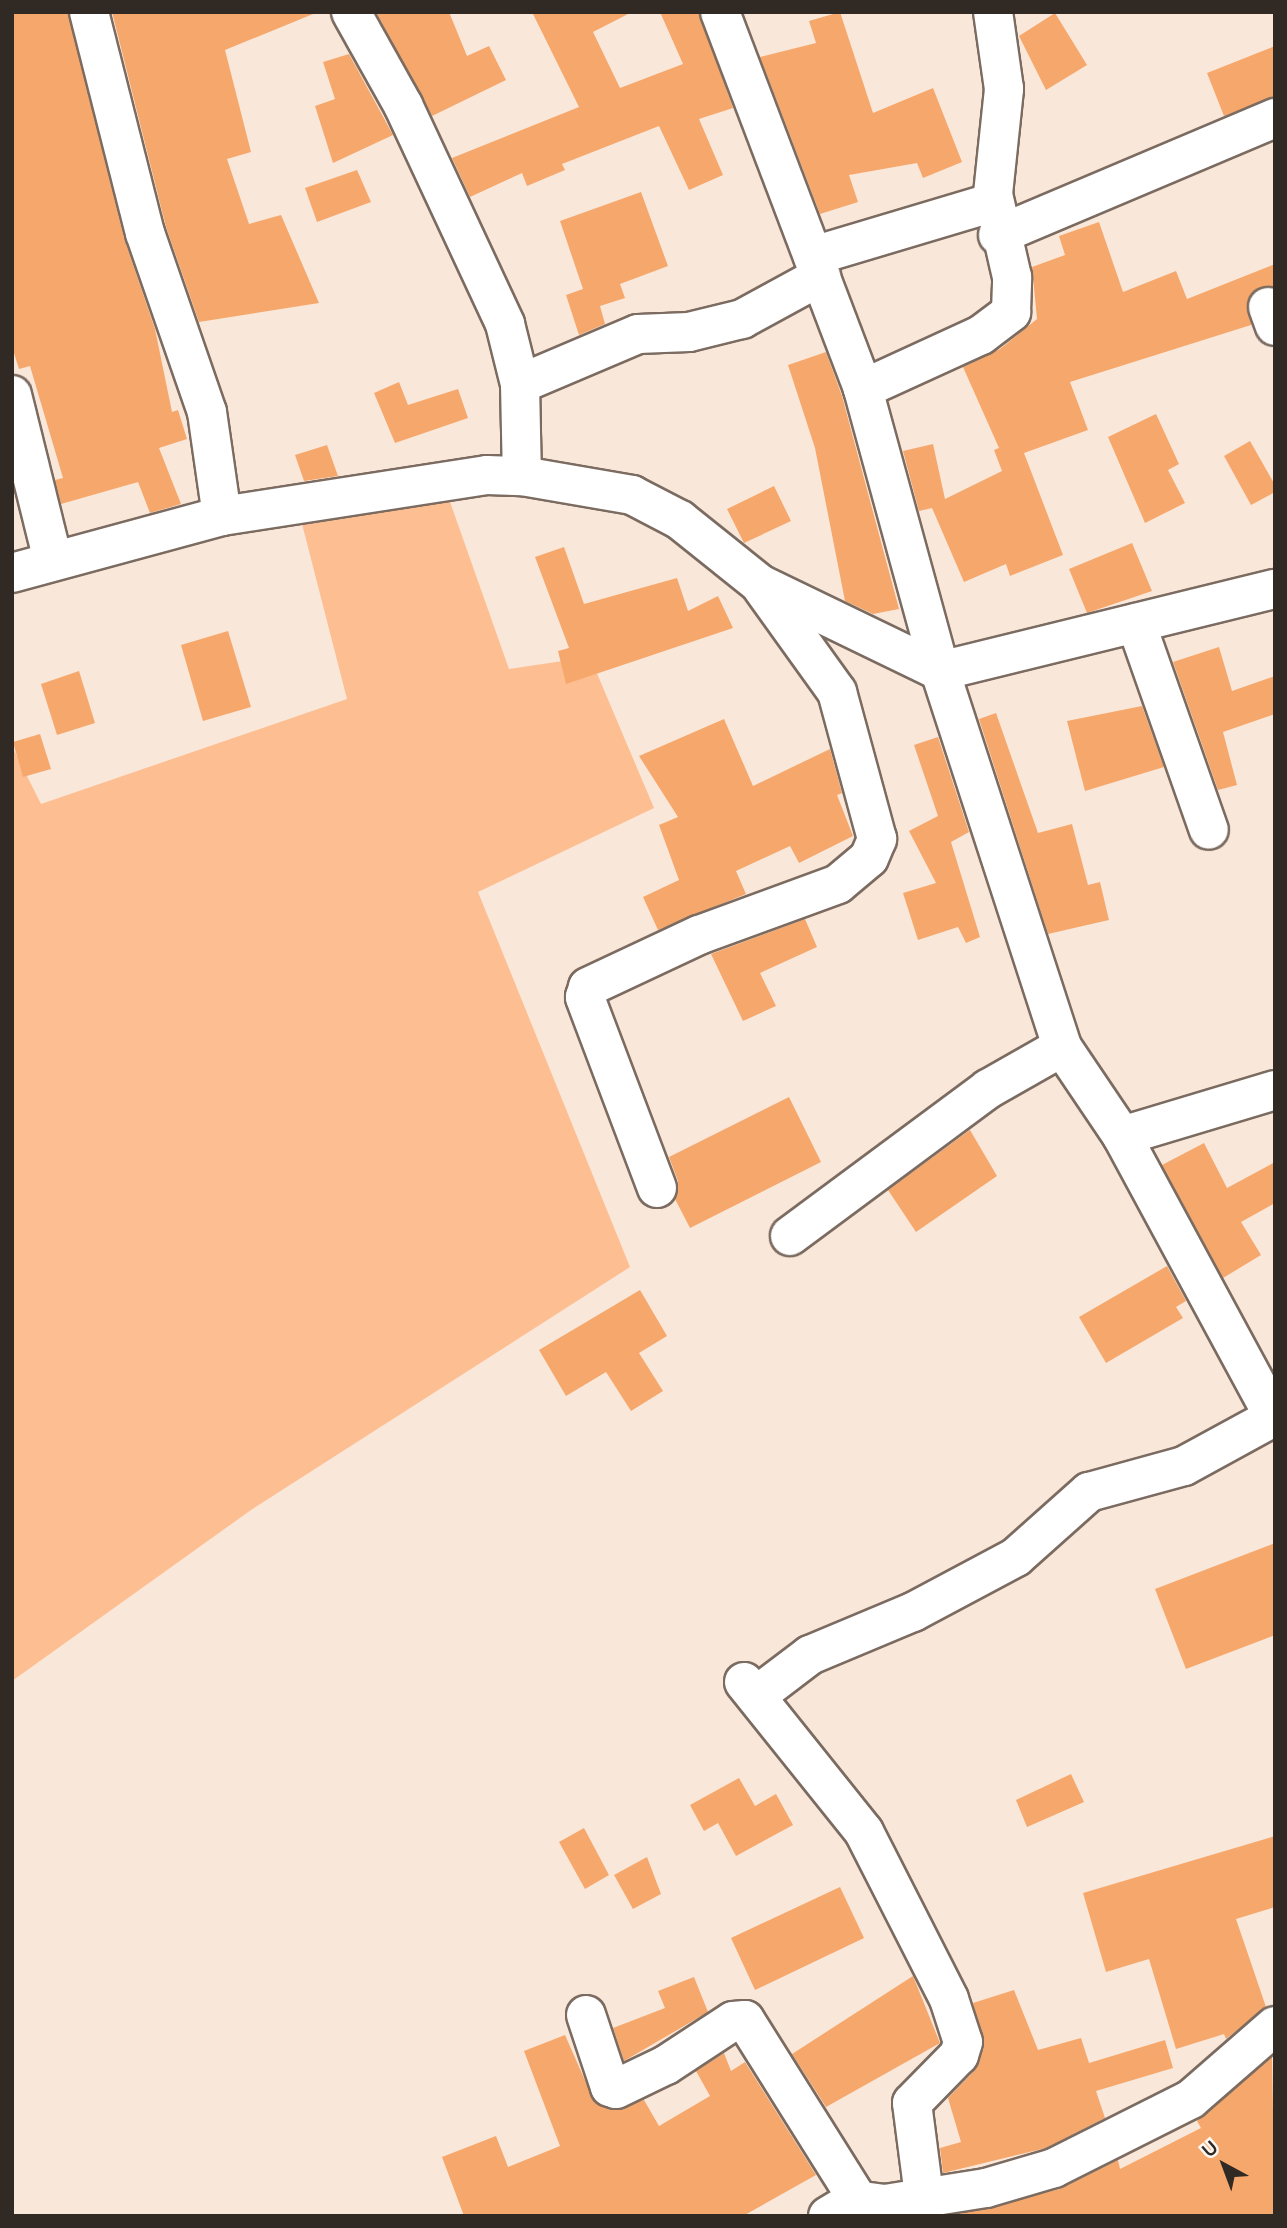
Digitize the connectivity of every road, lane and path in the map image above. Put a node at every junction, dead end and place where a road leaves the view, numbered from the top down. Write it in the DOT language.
graph roads {
  1 [pos="89,12"];
  2 [pos="351,12"];
  3 [pos="720,12"];
  4 [pos="993,12"];
  5 [pos="1275,118"];
  6 [pos="996,218"];
  7 [pos="817,266"];
  8 [pos="520,384"];
  9 [pos="863,389"];
  10 [pos="12,395"];
  11 [pos="522,475"];
  12 [pos="222,516"];
  13 [pos="53,561"];
  14 [pos="12,573"];
  15 [pos="760,584"];
  16 [pos="1275,589"];
  17 [pos="1136,624"];
  18 [pos="940,671"];
  19 [pos="1209,830"];
  20 [pos="1062,1047"];
  21 [pos="1275,1090"];
  22 [pos="1122,1136"];
  23 [pos="657,1188"];
  24 [pos="790,1236"];
  25 [pos="1274,1418"];
  26 [pos="586,2015"];
  27 [pos="1274,2031"];
  28 [pos="924,2196"];
  29 [pos="850,2210"];
  1 -- 12 [label="street"];
  2 -- 8 [label="street"];
  3 -- 7 [label="street"];
  4 -- 6 [label="street"];
  5 -- 6 [label="street"];
  6 -- 7 [label="street"];
  6 -- 9 [label="street"];
  7 -- 8 [label="street"];
  7 -- 9 [label="street"];
  8 -- 11 [label="street"];
  9 -- 18 [label="street"];
  10 -- 13 [label="street"];
  11 -- 12 [label="street"];
  11 -- 15 [label="street"];
  12 -- 13 [label="street"];
  13 -- 14 [label="street"];
  15 -- 18 [label="street"];
  15 -- 23 [label="street"];
  16 -- 17 [label="street"];
  17 -- 18 [label="street"];
  17 -- 19 [label="street"];
  18 -- 20 [label="street"];
  20 -- 22 [label="street"];
  20 -- 24 [label="street"];
  21 -- 22 [label="street"];
  22 -- 25 [label="street"];
  25 -- 28 [label="street"];
  26 -- 29 [label="street"];
  27 -- 28 [label="street"];
  28 -- 29 [label="street"];
}
